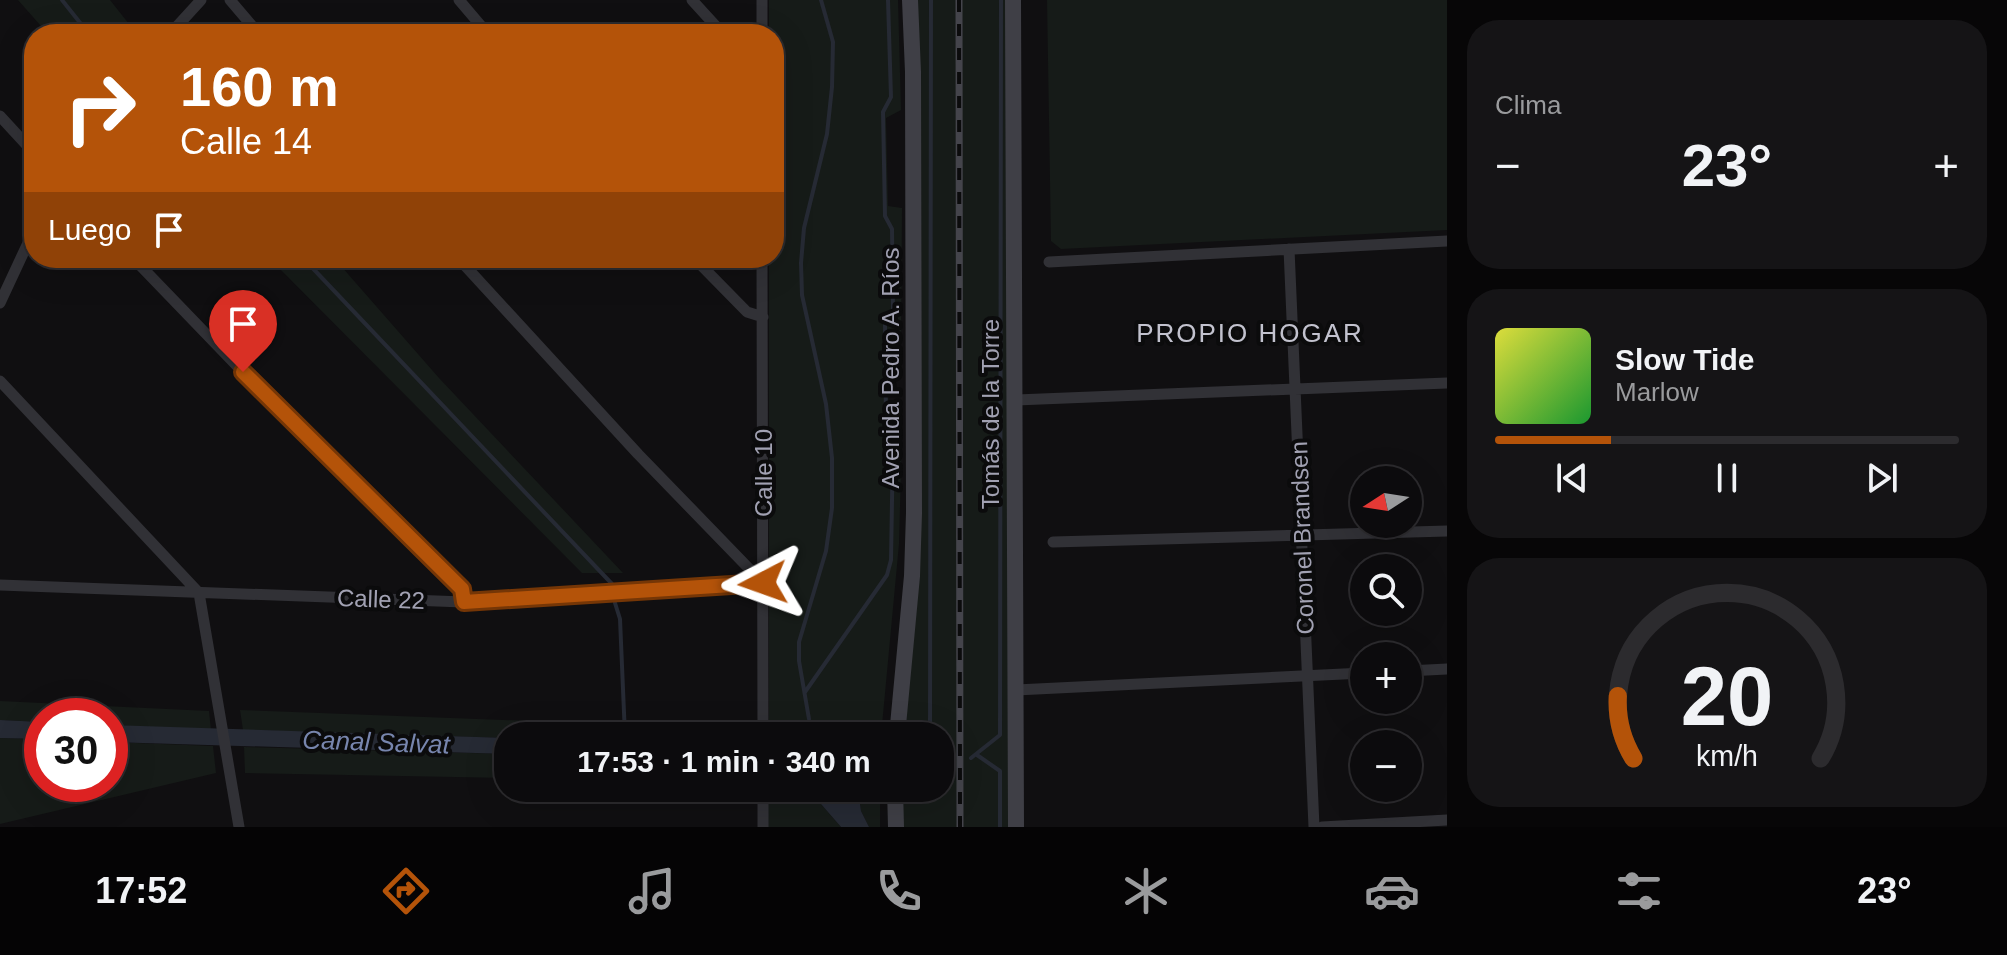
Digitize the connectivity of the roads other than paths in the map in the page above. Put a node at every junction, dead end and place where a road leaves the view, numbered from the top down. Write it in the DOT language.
graph roads {
  1 [pos="201,0"];
  2 [pos="230,0"];
  3 [pos="459,0"];
  4 [pos="692,0"];
  5 [pos="762,0"];
  6 [pos="910,0"];
  7 [pos="1013,0"];
  8 [pos="179,24"];
  9 [pos="250,24"];
  10 [pos="479,24"];
  11 [pos="714,24"];
  12 [pos="762,24"];
  13 [pos="0,116"];
  14 [pos="24,142"];
  15 [pos="1447,241"];
  16 [pos="1289,249"];
  17 [pos="24,251"];
  18 [pos="1049,262"];
  19 [pos="143,268"];
  20 [pos="467,268"];
  21 [pos="704,268"];
  22 [pos="762,268"];
  23 [pos="0,303"];
  24 [pos="763,317"];
  25 [pos="0,381"];
  26 [pos="1447,383"];
  27 [pos="1295,389"];
  28 [pos="1014,400"];
  29 [pos="1447,531"];
  30 [pos="1302,535"];
  31 [pos="1053,542"];
  32 [pos="763,583"];
  33 [pos="0,585"];
  34 [pos="199,593"];
  35 [pos="464,602"];
  36 [pos="1447,669"];
  37 [pos="1422,670"];
  38 [pos="1350,674"];
  39 [pos="1307,676"];
  40 [pos="1016,690"];
  41 [pos="763,722"];
  42 [pos="898,722"];
  43 [pos="763,802"];
  44 [pos="895,802"];
  45 [pos="1447,820"];
  46 [pos="239,827"];
  47 [pos="763,827"];
  48 [pos="896,827"];
  49 [pos="1016,827"];
  50 [pos="1314,827"];
  51 [pos="1322,827"];
  1 -- 8 [label="street"];
  2 -- 9 [label="street"];
  3 -- 10 [label="street"];
  4 -- 11 [label="street"];
  5 -- 12 [label="street"];
  6 -- 42 [label="street, Avenida Pedro A. Ríos"];
  7 -- 28 [label="street, Tomás de la Torre"];
  13 -- 14 [label="street"];
  15 -- 16 [label="street"];
  16 -- 18 [label="street"];
  16 -- 27 [label="street, Coronel Brandsen"];
  17 -- 23 [label="street"];
  19 -- 35 [label="street"];
  20 -- 32 [label="street"];
  21 -- 24 [label="street"];
  22 -- 24 [label="street, Calle 10"];
  24 -- 32 [label="street, Calle 10"];
  25 -- 34 [label="street"];
  26 -- 27 [label="street"];
  27 -- 28 [label="street"];
  27 -- 30 [label="street, Coronel Brandsen"];
  28 -- 40 [label="street, Tomás de la Torre"];
  29 -- 30 [label="street"];
  30 -- 31 [label="street"];
  30 -- 39 [label="street, Coronel Brandsen"];
  32 -- 35 [label="street, Calle 22"];
  32 -- 41 [label="street, Calle 10"];
  33 -- 34 [label="street, Calle 22"];
  34 -- 35 [label="street, Calle 22"];
  34 -- 46 [label="street"];
  36 -- 37 [label="street"];
  38 -- 39 [label="street"];
  39 -- 40 [label="street"];
  39 -- 50 [label="street, Coronel Brandsen"];
  40 -- 49 [label="street, Tomás de la Torre"];
  43 -- 47 [label="street"];
  44 -- 48 [label="street"];
  45 -- 51 [label="street"];
}
